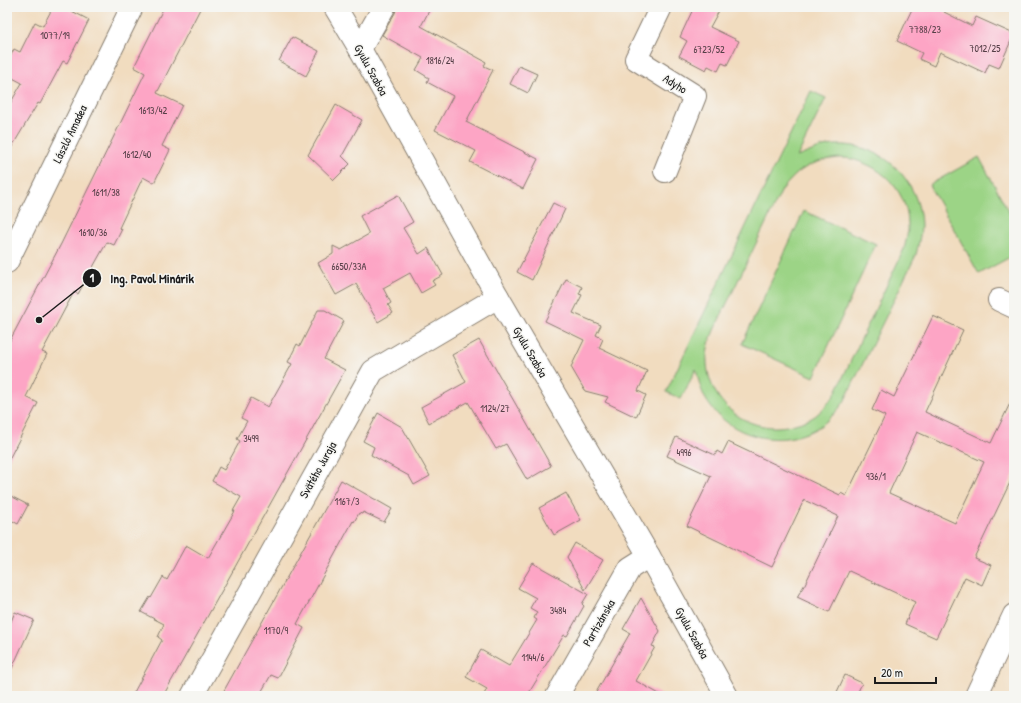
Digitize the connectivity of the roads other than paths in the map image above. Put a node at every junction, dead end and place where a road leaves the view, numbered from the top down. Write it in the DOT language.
graph roads {
  1 [pos="132,7"];
  2 [pos="335,7"];
  3 [pos="384,7"];
  4 [pos="661,7"];
  5 [pos="360,49"];
  6 [pos="665,171"];
  7 [pos="7,262"];
  8 [pos="498,297"];
  9 [pos="649,556"];
  10 [pos="1014,615"];
  11 [pos="192,696"];
  12 [pos="556,696"];
  13 [pos="728,696"];
  14 [pos="976,696"];
  1 -- 7 [label="street, László Amadea"];
  2 -- 5 [label="street, Gyulu Szabóa"];
  3 -- 5 [label="street"];
  4 -- 6 [label="street, Adyho"];
  5 -- 8 [label="street, Gyulu Szabóa"];
  8 -- 9 [label="street, Gyulu Szabóa"];
  8 -- 11 [label="street, Svätého Juraja"];
  9 -- 12 [label="street, Partizánska"];
  9 -- 13 [label="street, Gyulu Szabóa"];
  10 -- 14 [label="street"];
}
